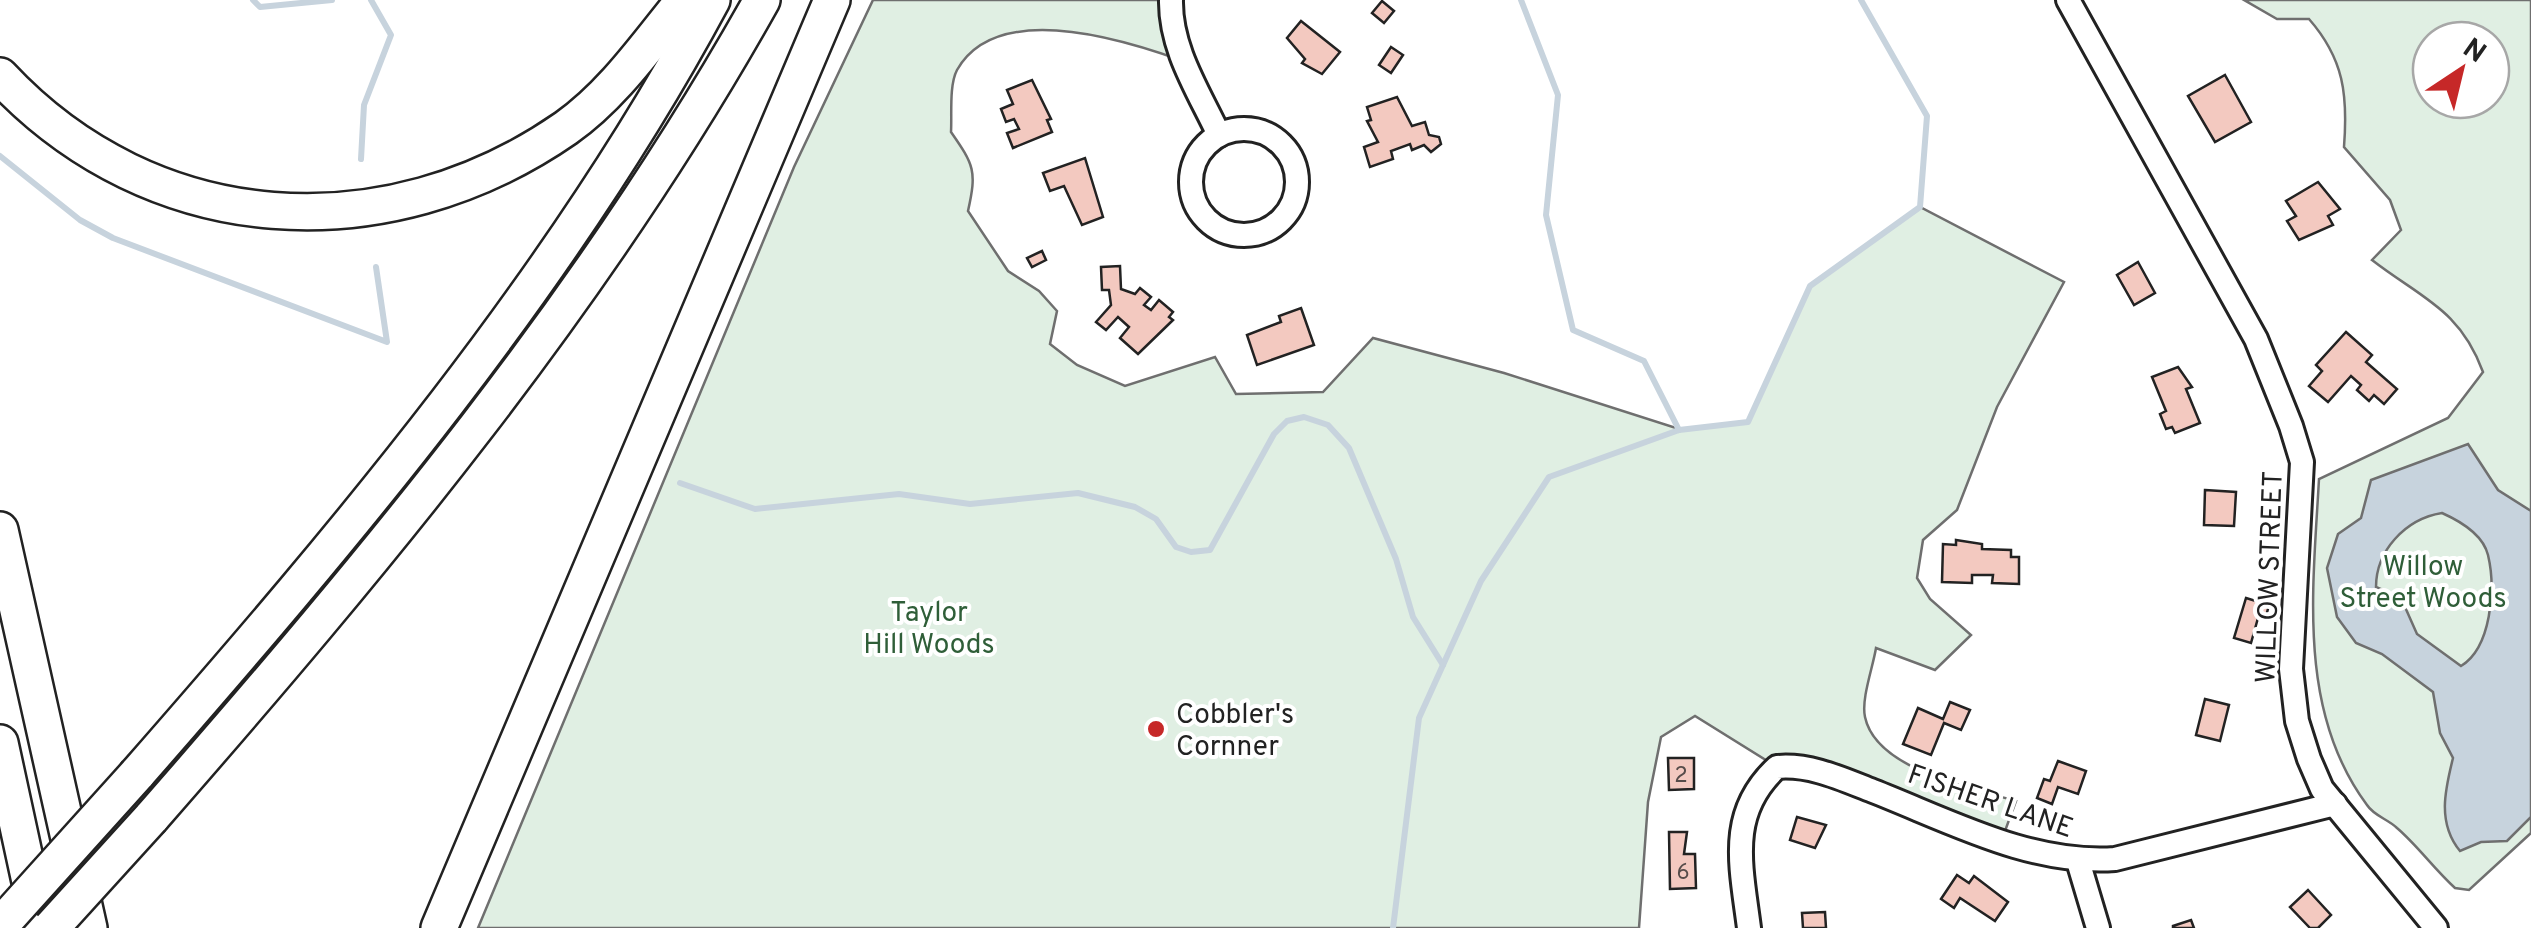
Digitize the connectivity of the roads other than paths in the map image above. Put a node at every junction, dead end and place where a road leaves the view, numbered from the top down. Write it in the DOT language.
graph roads {
  1 [pos="684,0"];
  2 [pos="712,0"];
  3 [pos="762,0"];
  4 [pos="832,0"];
  5 [pos="1171,0"];
  6 [pos="2068,0"];
  7 [pos="0,76"];
  8 [pos="1219,135"];
  9 [pos="0,530"];
  10 [pos="0,743"];
  11 [pos="2335,804"];
  12 [pos="2078,862"];
  13 [pos="0,926"];
  14 [pos="40,928"];
  15 [pos="51,928"];
  16 [pos="90,928"];
  17 [pos="439,928"];
  18 [pos="1749,928"];
  19 [pos="2098,928"];
  20 [pos="2436,928"];
  1 -- 7 [label="highway"];
  2 -- 13 [label="highway, bridge"];
  3 -- 15 [label="highway, bridge"];
  4 -- 17 [label="highway"];
  5 -- 8 [label="street"];
  6 -- 11 [label="street, WILLOW STREET"];
  8 -- 8 [label="street"];
  9 -- 16 [label="highway"];
  10 -- 14 [label="highway"];
  11 -- 12 [label="street, FISHER LANE"];
  11 -- 20 [label="street, WILLOW STREET"];
  12 -- 18 [label="street, FISHER LANE"];
  12 -- 19 [label="street"];
}
